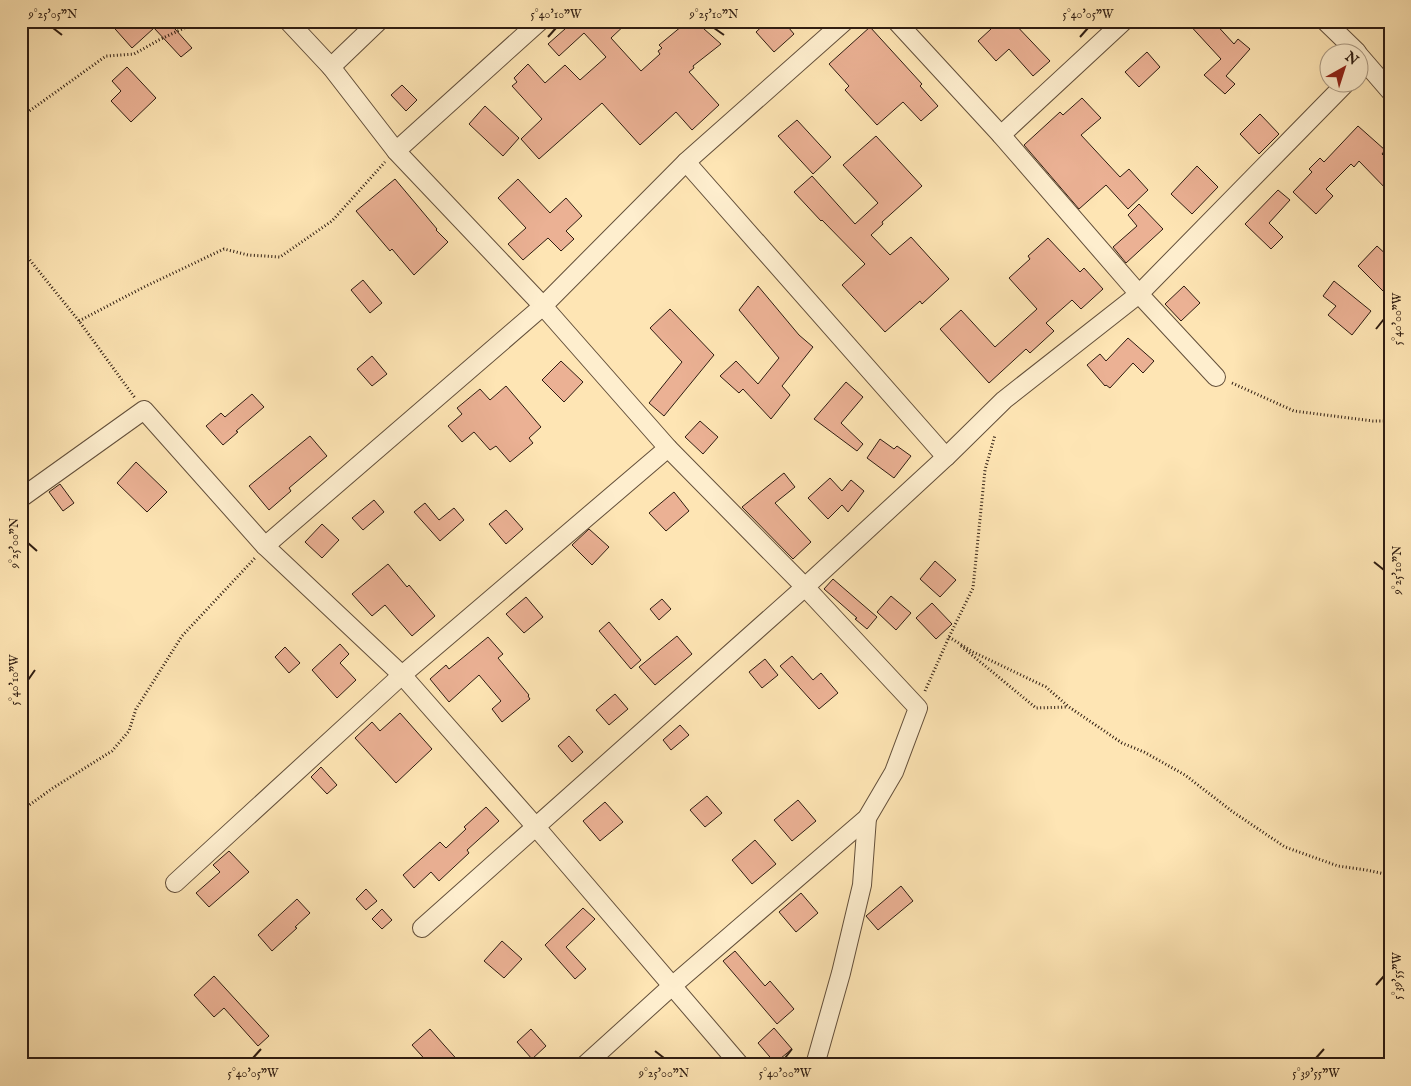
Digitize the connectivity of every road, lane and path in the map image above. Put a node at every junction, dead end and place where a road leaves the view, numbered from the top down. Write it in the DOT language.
graph roads {
  1 [pos="199,21"];
  2 [pos="288,21"];
  3 [pos="379,21"];
  4 [pos="540,21"];
  5 [pos="845,21"];
  6 [pos="896,21"];
  7 [pos="1124,21"];
  8 [pos="1325,21"];
  9 [pos="1344,42"];
  10 [pos="331,67"];
  11 [pos="1368,68"];
  12 [pos="1390,91"];
  13 [pos="1337,92"];
  14 [pos="21,118"];
  15 [pos="1001,135"];
  16 [pos="396,151"];
  17 [pos="686,162"];
  18 [pos="21,249"];
  19 [pos="1139,294"];
  20 [pos="543,306"];
  21 [pos="78,321"];
  22 [pos="1216,377"];
  23 [pos="1004,400"];
  24 [pos="144,410"];
  25 [pos="1390,421"];
  26 [pos="668,448"];
  27 [pos="946,457"];
  28 [pos="21,498"];
  29 [pos="266,546"];
  30 [pos="805,587"];
  31 [pos="949,637"];
  32 [pos="402,675"];
  33 [pos="1069,707"];
  34 [pos="918,708"];
  35 [pos="21,811"];
  36 [pos="867,818"];
  37 [pos="536,827"];
  38 [pos="1390,875"];
  39 [pos="175,883"];
  40 [pos="422,928"];
  41 [pos="672,986"];
  42 [pos="585,1065"];
  43 [pos="740,1065"];
  44 [pos="815,1065"];
  1 -- 14 [label="path"];
  2 -- 10 [label="street"];
  3 -- 10 [label="street"];
  4 -- 16 [label="street"];
  5 -- 17 [label="street"];
  6 -- 15 [label="street"];
  7 -- 15 [label="street"];
  8 -- 9 [label="street"];
  10 -- 16 [label="street"];
  11 -- 12 [label="street"];
  13 -- 19 [label="street"];
  15 -- 19 [label="street"];
  16 -- 20 [label="street"];
  16 -- 21 [label="path"];
  17 -- 20 [label="street"];
  17 -- 27 [label="street"];
  18 -- 21 [label="path"];
  19 -- 22 [label="street"];
  19 -- 23 [label="street"];
  20 -- 26 [label="street"];
  20 -- 29 [label="street"];
  21 -- 24 [label="path"];
  22 -- 25 [label="path"];
  23 -- 27 [label="street"];
  23 -- 31 [label="path"];
  24 -- 28 [label="street"];
  24 -- 29 [label="street"];
  26 -- 30 [label="street"];
  26 -- 32 [label="street"];
  27 -- 30 [label="street"];
  29 -- 32 [label="street"];
  29 -- 35 [label="path"];
  30 -- 34 [label="street"];
  30 -- 37 [label="street"];
  31 -- 33 [label="path"];
  31 -- 33 [label="path"];
  31 -- 34 [label="path"];
  32 -- 37 [label="street"];
  32 -- 39 [label="street"];
  33 -- 38 [label="path"];
  34 -- 36 [label="street"];
  36 -- 41 [label="street"];
  36 -- 44 [label="street"];
  37 -- 40 [label="street"];
  37 -- 41 [label="street"];
  41 -- 42 [label="street"];
  41 -- 43 [label="street"];
}
